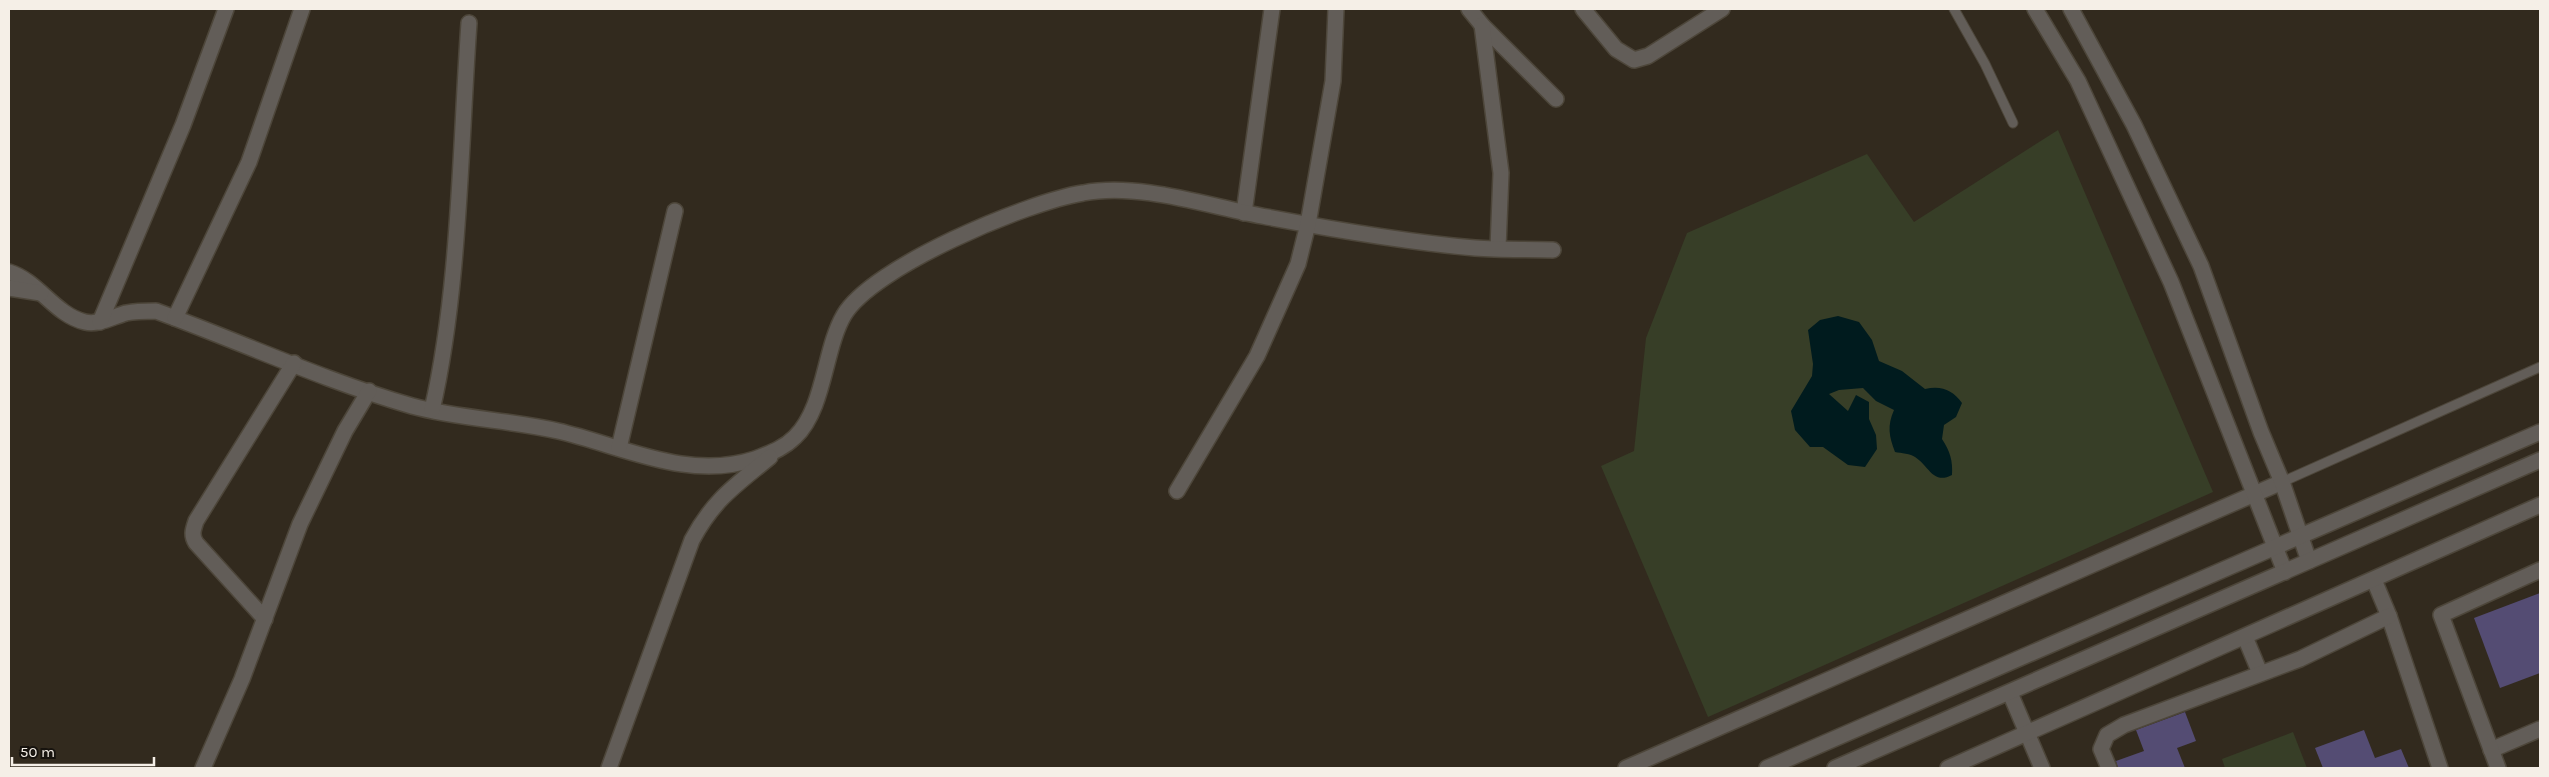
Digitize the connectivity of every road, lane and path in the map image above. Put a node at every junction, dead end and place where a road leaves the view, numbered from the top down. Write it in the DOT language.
graph roads {
  1 [pos="226,9"];
  2 [pos="302,9"];
  3 [pos="1272,9"];
  4 [pos="1336,9"];
  5 [pos="1469,9"];
  6 [pos="1583,9"];
  7 [pos="1722,9"];
  8 [pos="1954,9"];
  9 [pos="2035,9"];
  10 [pos="2071,9"];
  11 [pos="469,23"];
  12 [pos="1482,25"];
  13 [pos="1556,99"];
  14 [pos="2013,123"];
  15 [pos="675,211"];
  16 [pos="1244,213"];
  17 [pos="1308,224"];
  18 [pos="1498,248"];
  19 [pos="1553,250"];
  20 [pos="9,272"];
  21 [pos="9,288"];
  22 [pos="42,293"];
  23 [pos="176,318"];
  24 [pos="100,322"];
  25 [pos="294,363"];
  26 [pos="2540,367"];
  27 [pos="369,391"];
  28 [pos="432,410"];
  29 [pos="2540,432"];
  30 [pos="619,448"];
  31 [pos="778,451"];
  32 [pos="2540,460"];
  33 [pos="2282,482"];
  34 [pos="1177,491"];
  35 [pos="2254,495"];
  36 [pos="2540,505"];
  37 [pos="2300,537"];
  38 [pos="2275,548"];
  39 [pos="2309,561"];
  40 [pos="2540,570"];
  41 [pos="2284,572"];
  42 [pos="2374,580"];
  43 [pos="2389,616"];
  44 [pos="265,619"];
  45 [pos="2245,636"];
  46 [pos="2260,674"];
  47 [pos="2010,693"];
  48 [pos="2540,729"];
  49 [pos="2028,733"];
  50 [pos="2491,750"];
  51 [pos="204,768"];
  52 [pos="609,768"];
  53 [pos="1626,768"];
  54 [pos="1766,768"];
  55 [pos="1835,768"];
  56 [pos="1948,768"];
  57 [pos="2042,768"];
  58 [pos="2108,768"];
  59 [pos="2440,768"];
  60 [pos="2498,768"];
  1 -- 24 [label="street"];
  2 -- 23 [label="street"];
  3 -- 16 [label="street"];
  4 -- 17 [label="street"];
  5 -- 12 [label="street"];
  6 -- 7 [label="street"];
  8 -- 14 [label="lane"];
  9 -- 35 [label="street"];
  10 -- 33 [label="street"];
  11 -- 28 [label="street"];
  12 -- 13 [label="street"];
  12 -- 18 [label="street"];
  15 -- 30 [label="street"];
  16 -- 17 [label="street"];
  16 -- 31 [label="street"];
  17 -- 18 [label="street"];
  17 -- 34 [label="street"];
  18 -- 19 [label="street"];
  20 -- 22 [label="street"];
  21 -- 22 [label="street"];
  22 -- 24 [label="street"];
  23 -- 24 [label="street"];
  23 -- 25 [label="street"];
  25 -- 27 [label="street"];
  25 -- 44 [label="street"];
  26 -- 33 [label="lane"];
  27 -- 28 [label="street"];
  27 -- 44 [label="street"];
  28 -- 30 [label="street"];
  29 -- 37 [label="street"];
  30 -- 31 [label="street"];
  31 -- 52 [label="street"];
  32 -- 39 [label="street"];
  33 -- 35 [label="street"];
  33 -- 37 [label="street"];
  35 -- 38 [label="street"];
  35 -- 53 [label="street"];
  36 -- 42 [label="street"];
  37 -- 38 [label="street"];
  37 -- 39 [label="street"];
  38 -- 41 [label="street"];
  38 -- 54 [label="street"];
  39 -- 41 [label="street"];
  40 -- 50 [label="street"];
  41 -- 47 [label="street"];
  42 -- 43 [label="street"];
  42 -- 45 [label="street"];
  43 -- 46 [label="street"];
  43 -- 59 [label="street"];
  44 -- 51 [label="street"];
  45 -- 46 [label="street"];
  45 -- 49 [label="street"];
  46 -- 58 [label="street"];
  47 -- 49 [label="street"];
  47 -- 55 [label="street"];
  48 -- 50 [label="street"];
  49 -- 56 [label="street"];
  49 -- 57 [label="street"];
  50 -- 60 [label="street"];
}
